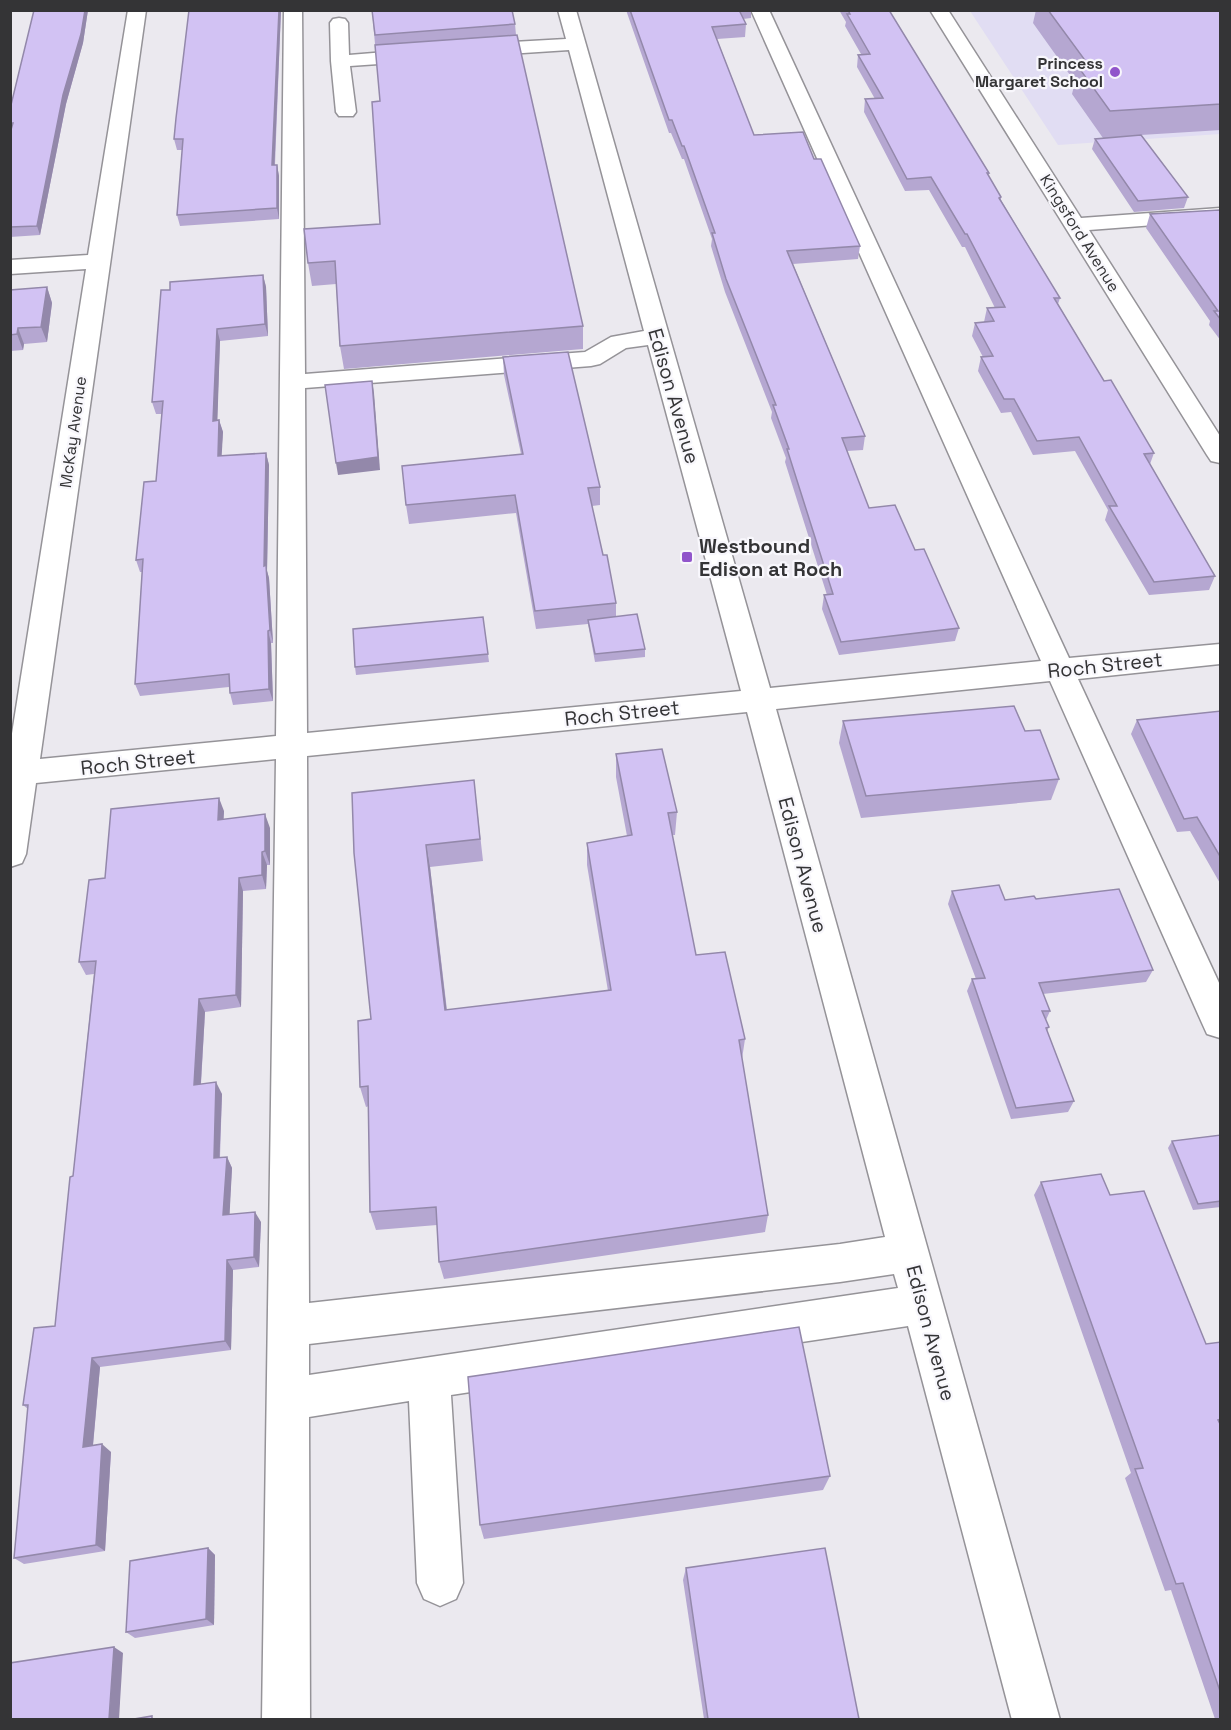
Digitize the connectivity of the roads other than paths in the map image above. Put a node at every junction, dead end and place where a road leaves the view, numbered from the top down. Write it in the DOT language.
graph roads {
  1 [pos="138,10"];
  2 [pos="293,10"];
  3 [pos="567,10"];
  4 [pos="760,10"];
  5 [pos="939,10"];
  6 [pos="339,22"];
  7 [pos="576,44"];
  8 [pos="340,61"];
  9 [pos="346,112"];
  10 [pos="1221,214"];
  11 [pos="1074,225"];
  12 [pos="98,261"];
  13 [pos="10,267"];
  14 [pos="657,336"];
  15 [pos="293,382"];
  16 [pos="1221,455"];
  17 [pos="1221,654"];
  18 [pos="1060,670"];
  19 [pos="758,699"];
  20 [pos="292,747"];
  21 [pos="17,774"];
  22 [pos="10,854"];
  23 [pos="1221,1023"];
  24 [pos="909,1252"];
  25 [pos="923,1304"];
  26 [pos="289,1326"];
  27 [pos="429,1377"];
  28 [pos="288,1399"];
  29 [pos="440,1583"];
  30 [pos="286,1719"];
  31 [pos="1036,1719"];
  1 -- 12 [label="street, McKay Avenue"];
  2 -- 15 [label="street"];
  3 -- 7 [label="street, Edison Avenue"];
  4 -- 18 [label="street"];
  5 -- 11 [label="street, Kingsford Avenue"];
  6 -- 8 [label="street"];
  7 -- 8 [label="street"];
  7 -- 14 [label="street, Edison Avenue"];
  8 -- 9 [label="street"];
  10 -- 11 [label="street"];
  11 -- 16 [label="street, Kingsford Avenue"];
  12 -- 13 [label="street"];
  12 -- 21 [label="street, McKay Avenue"];
  14 -- 15 [label="street"];
  14 -- 19 [label="street, Edison Avenue"];
  15 -- 20 [label="street"];
  17 -- 18 [label="street, Roch Street"];
  18 -- 19 [label="street, Roch Street"];
  18 -- 23 [label="street"];
  19 -- 20 [label="street, Roch Street"];
  19 -- 24 [label="street, Edison Avenue"];
  20 -- 21 [label="street, Roch Street"];
  20 -- 26 [label="street"];
  21 -- 22 [label="street, McKay Avenue"];
  24 -- 25 [label="street, Edison Avenue"];
  24 -- 26 [label="street"];
  25 -- 27 [label="street"];
  25 -- 31 [label="street, Edison Avenue"];
  26 -- 28 [label="street"];
  27 -- 28 [label="street"];
  27 -- 29 [label="street"];
  28 -- 30 [label="street"];
}
